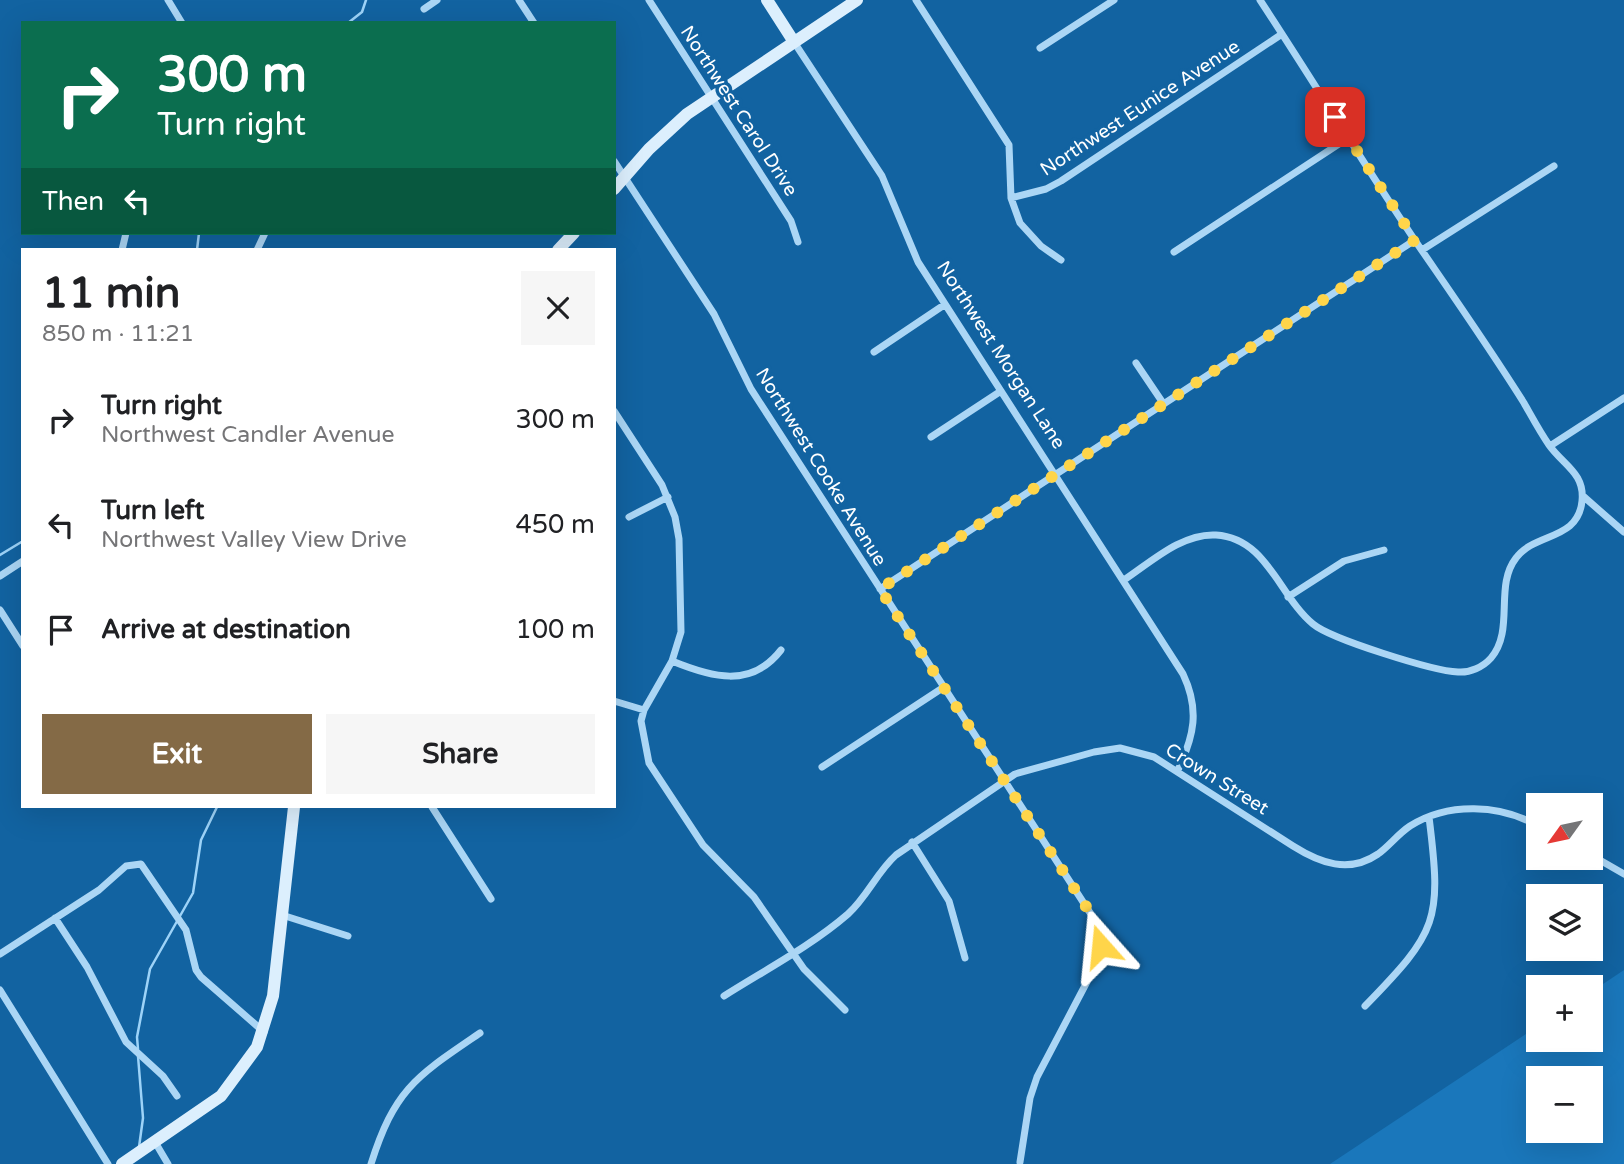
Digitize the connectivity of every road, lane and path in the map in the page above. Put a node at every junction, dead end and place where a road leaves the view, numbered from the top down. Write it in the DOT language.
graph roads {
  1 [pos="168,0"];
  2 [pos="437,0"];
  3 [pos="519,0"];
  4 [pos="649,0"];
  5 [pos="767,0"];
  6 [pos="857,0"];
  7 [pos="916,0"];
  8 [pos="1114,0"];
  9 [pos="1260,0"];
  10 [pos="424,9"];
  11 [pos="181,21"];
  12 [pos="533,21"];
  13 [pos="1282,34"];
  14 [pos="794,42"];
  15 [pos="1040,48"];
  16 [pos="711,97"];
  17 [pos="1348,138"];
  18 [pos="616,164"];
  19 [pos="1554,166"];
  20 [pos="625,177"];
  21 [pos="616,187"];
  22 [pos="1011,198"];
  23 [pos="572,235"];
  24 [pos="1415,240"];
  25 [pos="798,242"];
  26 [pos="560,248"];
  27 [pos="1422,250"];
  28 [pos="1174,252"];
  29 [pos="1061,260"];
  30 [pos="944,305"];
  31 [pos="874,352"];
  32 [pos="1136,363"];
  33 [pos="1001,391"];
  34 [pos="1624,398"];
  35 [pos="1163,403"];
  36 [pos="616,414"];
  37 [pos="931,437"];
  38 [pos="1550,446"];
  39 [pos="1055,475"];
  40 [pos="1583,496"];
  41 [pos="668,497"];
  42 [pos="629,517"];
  43 [pos="1624,532"];
  44 [pos="1384,550"];
  45 [pos="21,562"];
  46 [pos="0,576"];
  47 [pos="1124,580"];
  48 [pos="880,589"];
  49 [pos="1288,597"];
  50 [pos="0,610"];
  51 [pos="21,643"];
  52 [pos="781,650"];
  53 [pos="672,662"];
  54 [pos="944,687"];
  55 [pos="616,702"];
  56 [pos="644,710"];
  57 [pos="822,767"];
  58 [pos="1178,770"];
  59 [pos="1005,780"];
  60 [pos="293,808"];
  61 [pos="433,808"];
  62 [pos="1429,817"];
  63 [pos="1526,820"];
  64 [pos="912,842"];
  65 [pos="1603,862"];
  66 [pos="1624,874"];
  67 [pos="492,899"];
  68 [pos="282,915"];
  69 [pos="55,918"];
  70 [pos="348,936"];
  71 [pos="792,953"];
  72 [pos="0,954"];
  73 [pos="965,958"];
  74 [pos="0,990"];
  75 [pos="724,996"];
  76 [pos="1365,1006"];
  77 [pos="845,1010"];
  78 [pos="264,1032"];
  79 [pos="480,1033"];
  80 [pos="177,1096"];
  81 [pos="155,1142"];
  82 [pos="1020,1163"];
  83 [pos="108,1164"];
  84 [pos="122,1164"];
  85 [pos="168,1164"];
  86 [pos="371,1164"];
  1 -- 11 [label="street"];
  2 -- 10 [label="street"];
  3 -- 12 [label="street"];
  4 -- 16 [label="street, Northwest Carol Drive"];
  5 -- 14 [label="main road, Northwest Morgan Lane"];
  6 -- 14 [label="main road"];
  7 -- 22 [label="street"];
  8 -- 15 [label="street"];
  9 -- 13 [label="street"];
  13 -- 17 [label="street"];
  13 -- 22 [label="street, Northwest Eunice Avenue"];
  14 -- 16 [label="main road"];
  14 -- 30 [label="street, Northwest Morgan Lane"];
  16 -- 20 [label="main road"];
  16 -- 25 [label="street, Northwest Carol Drive"];
  17 -- 24 [label="street"];
  17 -- 28 [label="street"];
  18 -- 20 [label="street, Northwest Cooke Avenue"];
  19 -- 27 [label="street"];
  20 -- 21 [label="main road"];
  20 -- 48 [label="street, Northwest Cooke Avenue"];
  22 -- 29 [label="street"];
  23 -- 26 [label="main road"];
  24 -- 27 [label="street"];
  24 -- 35 [label="street"];
  27 -- 38 [label="street"];
  30 -- 31 [label="street"];
  30 -- 33 [label="street, Northwest Morgan Lane"];
  32 -- 35 [label="street"];
  33 -- 37 [label="street"];
  33 -- 39 [label="street, Northwest Morgan Lane"];
  34 -- 38 [label="street"];
  35 -- 39 [label="street"];
  36 -- 41 [label="street"];
  38 -- 40 [label="street"];
  39 -- 47 [label="street, Northwest Morgan Lane"];
  39 -- 48 [label="street"];
  40 -- 43 [label="street"];
  40 -- 49 [label="street"];
  41 -- 42 [label="street"];
  41 -- 53 [label="street"];
  44 -- 49 [label="street"];
  45 -- 46 [label="street"];
  47 -- 49 [label="street"];
  47 -- 58 [label="street, Northwest Morgan Lane"];
  48 -- 54 [label="street, Northwest Cooke Avenue"];
  50 -- 51 [label="street"];
  52 -- 53 [label="street"];
  53 -- 56 [label="street"];
  54 -- 57 [label="street"];
  54 -- 59 [label="street, Northwest Cooke Avenue"];
  55 -- 56 [label="street"];
  56 -- 71 [label="street"];
  58 -- 59 [label="street, Crown Street"];
  58 -- 62 [label="street, Crown Street"];
  59 -- 64 [label="street, Crown Street"];
  59 -- 82 [label="street, Northwest Cooke Avenue"];
  60 -- 68 [label="main road"];
  61 -- 67 [label="street"];
  62 -- 63 [label="street, Crown Street"];
  62 -- 76 [label="street"];
  64 -- 71 [label="street, Crown Street"];
  64 -- 73 [label="street"];
  65 -- 66 [label="street"];
  68 -- 70 [label="street"];
  68 -- 78 [label="main road"];
  69 -- 72 [label="street"];
  69 -- 78 [label="street"];
  69 -- 80 [label="street"];
  71 -- 75 [label="street, Crown Street"];
  71 -- 77 [label="street"];
  74 -- 83 [label="street"];
  78 -- 81 [label="main road"];
  79 -- 86 [label="street"];
  81 -- 84 [label="main road"];
  81 -- 85 [label="street"];
}
